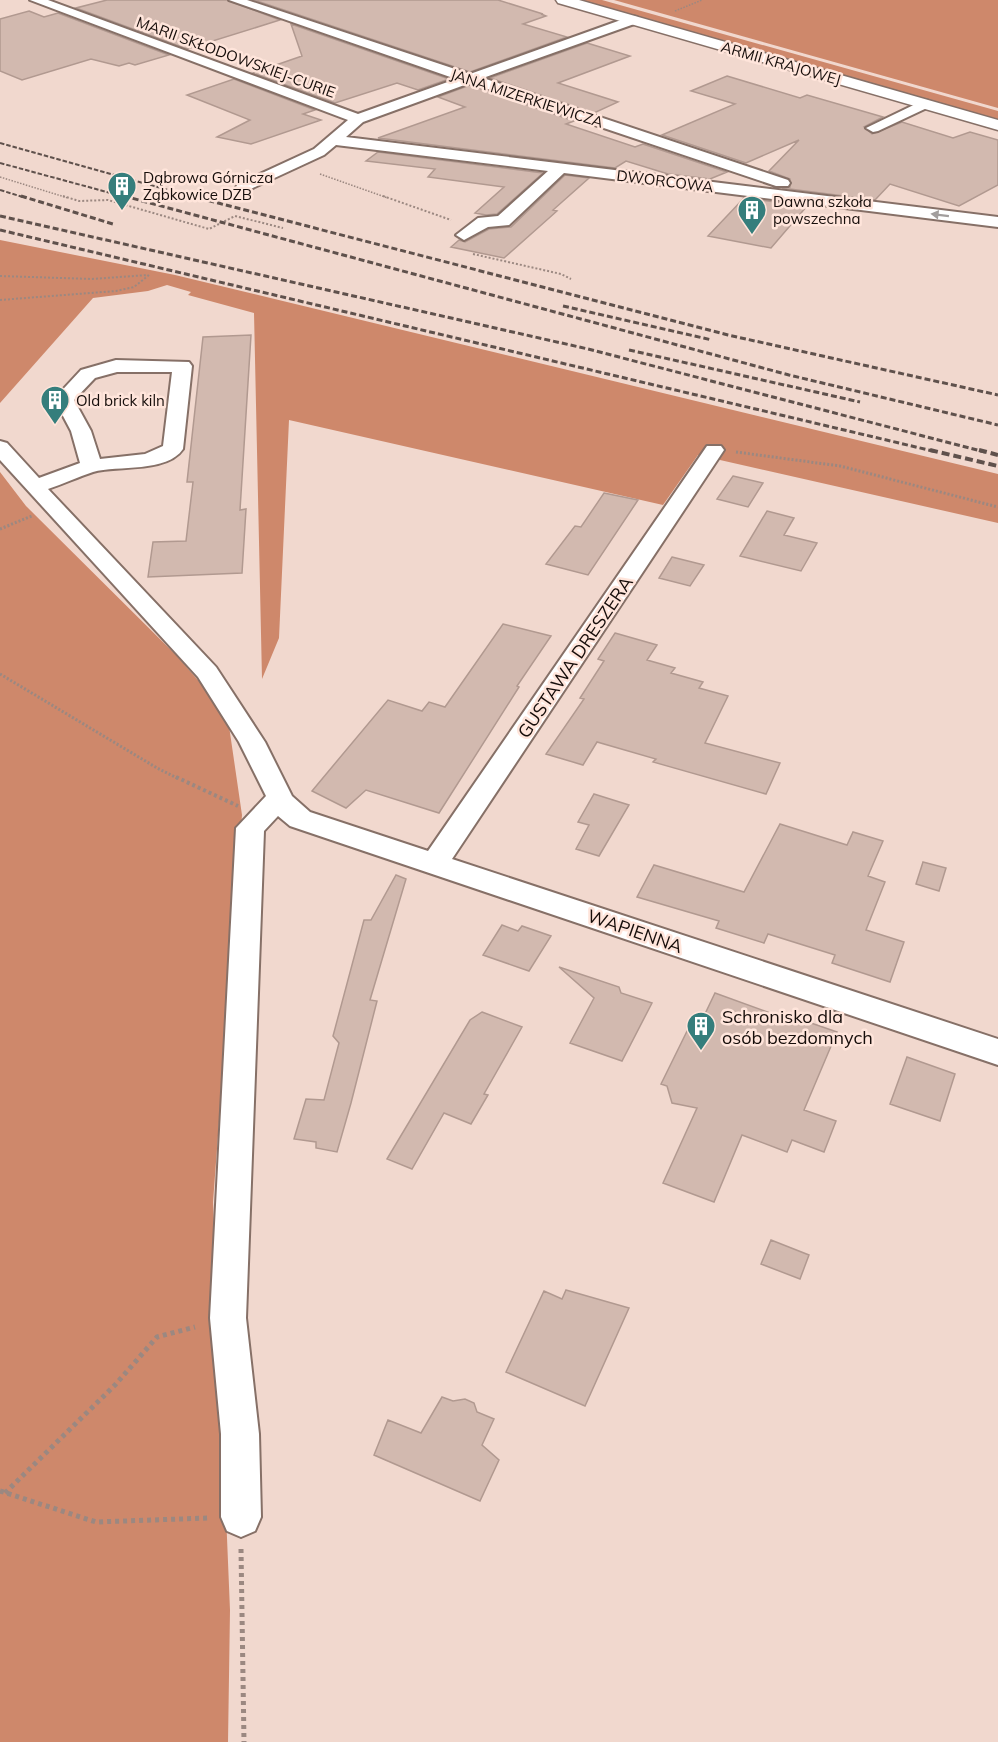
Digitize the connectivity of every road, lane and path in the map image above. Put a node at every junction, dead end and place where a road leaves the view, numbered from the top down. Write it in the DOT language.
graph roads {
  1 [pos="36,0"];
  2 [pos="234,0"];
  3 [pos="563,0"];
  4 [pos="702,0"];
  5 [pos="673,12"];
  6 [pos="632,20"];
  7 [pos="469,79"];
  8 [pos="924,104"];
  9 [pos="358,119"];
  10 [pos="998,125"];
  11 [pos="873,128"];
  12 [pos="332,140"];
  13 [pos="291,164"];
  14 [pos="561,168"];
  15 [pos="468,172"];
  16 [pos="0,177"];
  17 [pos="547,182"];
  18 [pos="244,187"];
  19 [pos="816,200"];
  20 [pos="998,222"];
  21 [pos="283,228"];
  22 [pos="469,237"];
  23 [pos="0,276"];
  24 [pos="571,279"];
  25 [pos="0,300"];
  26 [pos="0,447"];
  27 [pos="714,450"];
  28 [pos="91,466"];
  29 [pos="35,487"];
  30 [pos="52,507"];
  31 [pos="998,507"];
  32 [pos="0,529"];
  33 [pos="0,674"];
  34 [pos="271,807"];
  35 [pos="435,864"];
  36 [pos="998,1052"];
  37 [pos="228,1318"];
  38 [pos="2,1492"];
  39 [pos="241,1517"];
  40 [pos="244,1742"];
  1 -- 9 [label="street, MARII SKŁODOWSKIEJ-CURIE"];
  2 -- 7 [label="street, JANA MIZERKIEWICZA"];
  3 -- 6 [label="main road, ARMII KRAJOWEJ"];
  4 -- 5 [label="path"];
  6 -- 7 [label="street"];
  6 -- 8 [label="main road, ARMII KRAJOWEJ"];
  7 -- 9 [label="street"];
  7 -- 19 [label="street, JANA MIZERKIEWICZA"];
  8 -- 10 [label="main road, ARMII KRAJOWEJ"];
  8 -- 11 [label="street"];
  9 -- 12 [label="street"];
  12 -- 13 [label="street"];
  12 -- 14 [label="street, DWORCOWA"];
  13 -- 18 [label="street"];
  13 -- 22 [label="path"];
  14 -- 17 [label="street"];
  14 -- 19 [label="street, DWORCOWA"];
  15 -- 17 [label="street"];
  16 -- 21 [label="path"];
  17 -- 22 [label="street"];
  20 -- 19 [label="street, DWORCOWA, one-way"];
  22 -- 24 [label="path"];
  23 -- 25 [label="path"];
  26 -- 29 [label="street, WAPIENNA"];
  27 -- 31 [label="path"];
  27 -- 35 [label="street, GUSTAWA DRESZERA"];
  28 -- 28 [label="street"];
  28 -- 29 [label="street"];
  29 -- 30 [label="street, WAPIENNA"];
  30 -- 32 [label="path"];
  30 -- 34 [label="street, WAPIENNA"];
  33 -- 34 [label="path"];
  34 -- 35 [label="street, WAPIENNA"];
  34 -- 37 [label="street"];
  35 -- 36 [label="street, WAPIENNA"];
  37 -- 38 [label="path"];
  37 -- 39 [label="street"];
  38 -- 39 [label="path"];
  39 -- 40 [label="path"];
}
